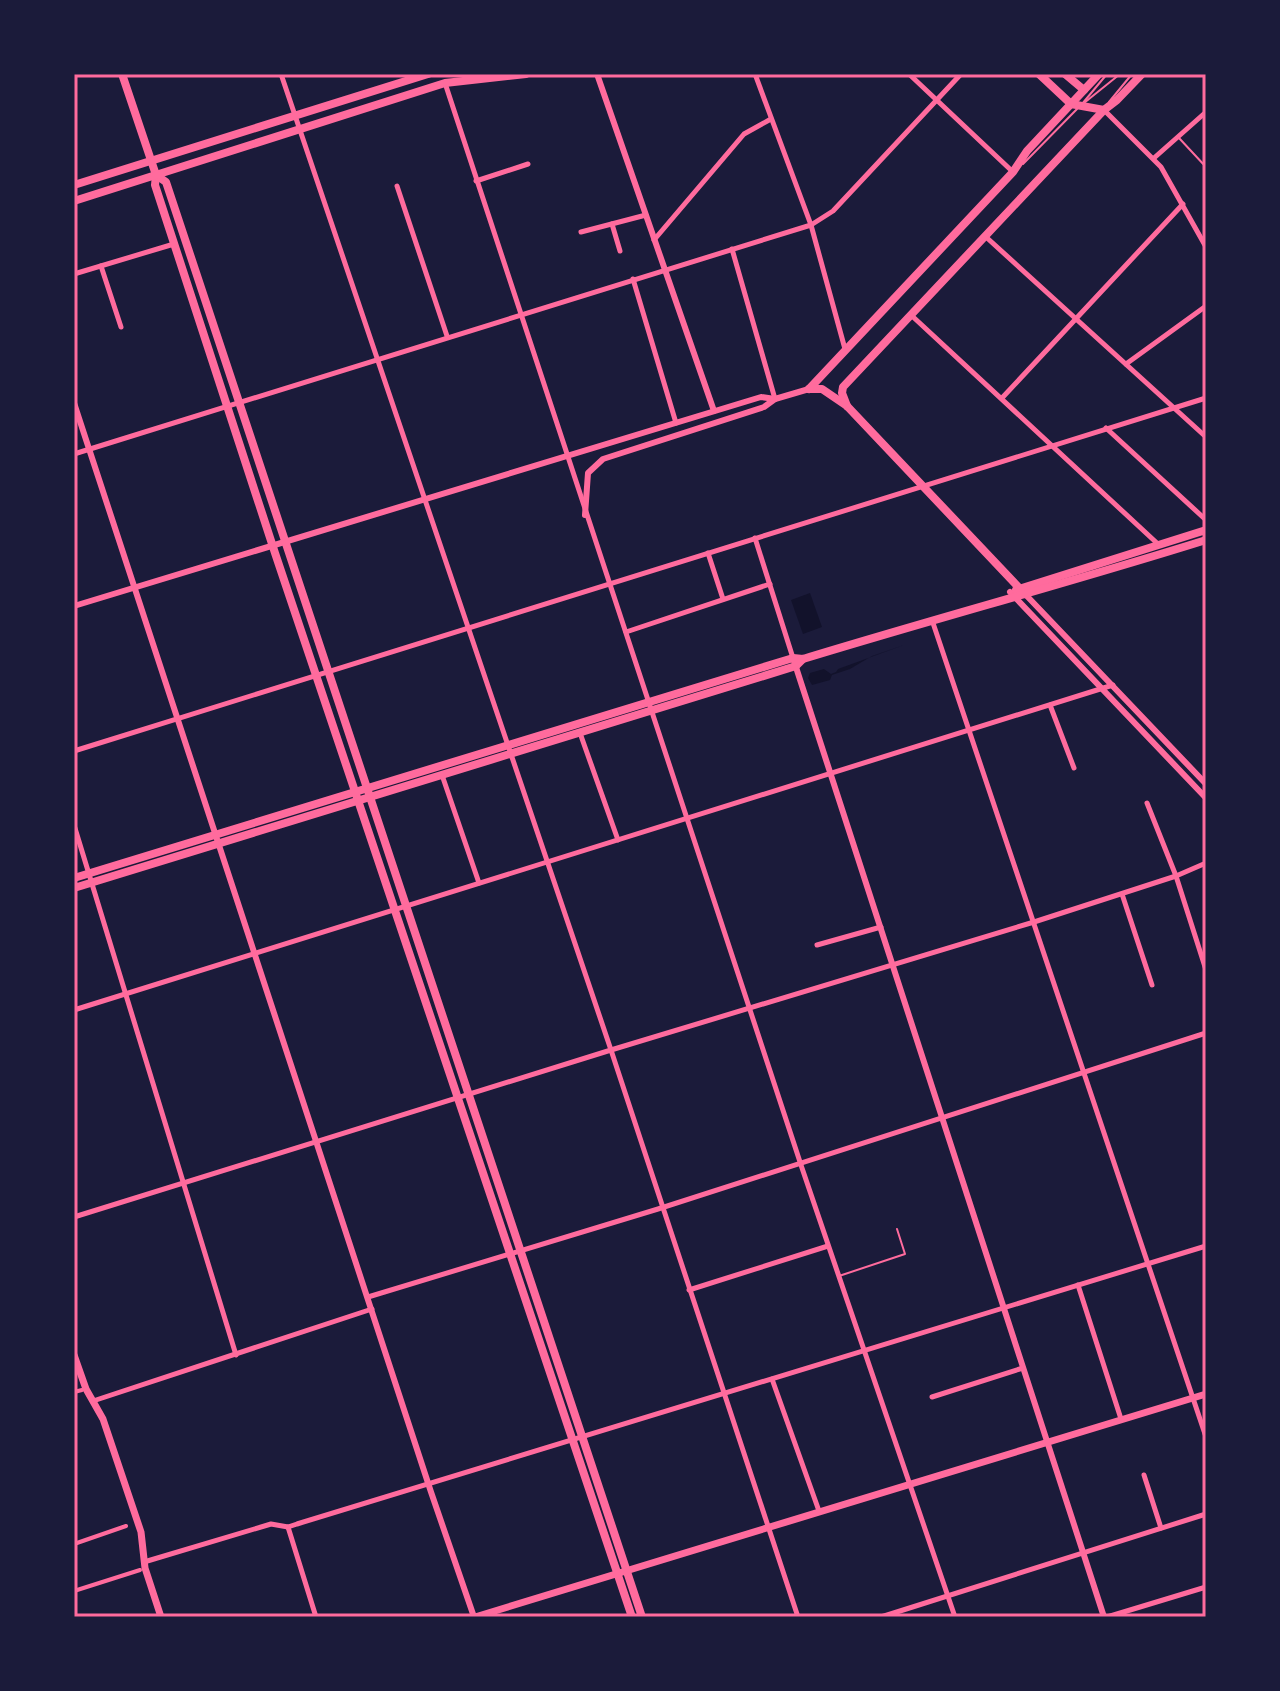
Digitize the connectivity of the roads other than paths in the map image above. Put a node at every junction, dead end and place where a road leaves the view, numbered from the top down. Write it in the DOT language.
graph roads {
  1 [pos="122,74"];
  2 [pos="281,74"];
  3 [pos="428,74"];
  4 [pos="526,74"];
  5 [pos="597,74"];
  6 [pos="755,74"];
  7 [pos="909,74"];
  8 [pos="961,74"];
  9 [pos="1039,74"];
  10 [pos="1065,74"];
  11 [pos="1099,74"];
  12 [pos="1107,74"];
  13 [pos="1120,74"];
  14 [pos="1132,74"];
  15 [pos="1142,74"];
  16 [pos="445,83"];
  17 [pos="1084,90"];
  18 [pos="937,101"];
  19 [pos="1076,105"];
  20 [pos="1104,110"];
  21 [pos="1206,112"];
  22 [pos="295,116"];
  23 [pos="771,119"];
  24 [pos="300,129"];
  25 [pos="1178,137"];
  26 [pos="1154,158"];
  27 [pos="152,160"];
  28 [pos="528,164"];
  29 [pos="1206,167"];
  30 [pos="1013,172"];
  31 [pos="156,175"];
  32 [pos="476,181"];
  33 [pos="74,185"];
  34 [pos="397,186"];
  35 [pos="74,201"];
  36 [pos="1183,204"];
  37 [pos="646,215"];
  38 [pos="612,224"];
  39 [pos="811,225"];
  40 [pos="581,232"];
  41 [pos="985,236"];
  42 [pos="654,240"];
  43 [pos="174,244"];
  44 [pos="1206,247"];
  45 [pos="732,249"];
  46 [pos="620,251"];
  47 [pos="101,266"];
  48 [pos="665,269"];
  49 [pos="74,274"];
  50 [pos="633,279"];
  51 [pos="1206,306"];
  52 [pos="520,314"];
  53 [pos="911,315"];
  54 [pos="1074,320"];
  55 [pos="121,327"];
  56 [pos="447,336"];
  57 [pos="845,349"];
  58 [pos="378,359"];
  59 [pos="1125,364"];
  60 [pos="809,389"];
  61 [pos="1002,398"];
  62 [pos="1206,398"];
  63 [pos="775,399"];
  64 [pos="74,403"];
  65 [pos="238,403"];
  66 [pos="228,406"];
  67 [pos="847,406"];
  68 [pos="1173,408"];
  69 [pos="714,411"];
  70 [pos="676,423"];
  71 [pos="1106,428"];
  72 [pos="1206,437"];
  73 [pos="1051,445"];
  74 [pos="90,449"];
  75 [pos="74,454"];
  76 [pos="566,456"];
  77 [pos="922,486"];
  78 [pos="425,498"];
  79 [pos="585,515"];
  80 [pos="1206,520"];
  81 [pos="1206,530"];
  82 [pos="755,538"];
  83 [pos="1206,540"];
  84 [pos="286,541"];
  85 [pos="273,545"];
  86 [pos="1159,545"];
  87 [pos="708,553"];
  88 [pos="770,584"];
  89 [pos="609,585"];
  90 [pos="135,587"];
  91 [pos="1017,593"];
  92 [pos="723,599"];
  93 [pos="74,606"];
  94 [pos="932,620"];
  95 [pos="469,629"];
  96 [pos="626,632"];
  97 [pos="794,662"];
  98 [pos="330,672"];
  99 [pos="317,676"];
  100 [pos="1113,685"];
  101 [pos="1103,689"];
  102 [pos="1050,705"];
  103 [pos="649,706"];
  104 [pos="179,719"];
  105 [pos="970,731"];
  106 [pos="580,733"];
  107 [pos="510,749"];
  108 [pos="74,751"];
  109 [pos="1074,768"];
  110 [pos="831,774"];
  111 [pos="442,775"];
  112 [pos="1206,784"];
  113 [pos="369,792"];
  114 [pos="358,796"];
  115 [pos="1206,798"];
  116 [pos="1147,803"];
  117 [pos="686,819"];
  118 [pos="74,825"];
  119 [pos="218,839"];
  120 [pos="618,840"];
  121 [pos="547,863"];
  122 [pos="1206,863"];
  123 [pos="89,873"];
  124 [pos="1176,876"];
  125 [pos="74,878"];
  126 [pos="92,883"];
  127 [pos="479,883"];
  128 [pos="74,888"];
  129 [pos="1122,894"];
  130 [pos="407,906"];
  131 [pos="396,910"];
  132 [pos="1034,922"];
  133 [pos="881,927"];
  134 [pos="817,945"];
  135 [pos="256,953"];
  136 [pos="893,964"];
  137 [pos="1206,970"];
  138 [pos="1152,985"];
  139 [pos="126,994"];
  140 [pos="749,1008"];
  141 [pos="74,1010"];
  142 [pos="1206,1033"];
  143 [pos="611,1050"];
  144 [pos="1083,1072"];
  145 [pos="469,1094"];
  146 [pos="459,1097"];
  147 [pos="943,1117"];
  148 [pos="317,1142"];
  149 [pos="800,1162"];
  150 [pos="184,1184"];
  151 [pos="663,1207"];
  152 [pos="74,1217"];
  153 [pos="897,1229"];
  154 [pos="828,1246"];
  155 [pos="1206,1246"];
  156 [pos="522,1250"];
  157 [pos="511,1254"];
  158 [pos="1148,1264"];
  159 [pos="838,1277"];
  160 [pos="1078,1285"];
  161 [pos="689,1290"];
  162 [pos="368,1297"];
  163 [pos="1005,1307"];
  164 [pos="372,1309"];
  165 [pos="863,1352"];
  166 [pos="74,1355"];
  167 [pos="236,1355"];
  168 [pos="1024,1368"];
  169 [pos="772,1379"];
  170 [pos="82,1390"];
  171 [pos="74,1392"];
  172 [pos="724,1394"];
  173 [pos="1206,1394"];
  174 [pos="932,1397"];
  175 [pos="1193,1398"];
  176 [pos="92,1401"];
  177 [pos="1121,1419"];
  178 [pos="583,1437"];
  179 [pos="1206,1437"];
  180 [pos="572,1440"];
  181 [pos="1049,1441"];
  182 [pos="1144,1475"];
  183 [pos="908,1483"];
  184 [pos="429,1484"];
  185 [pos="819,1511"];
  186 [pos="1206,1514"];
  187 [pos="126,1526"];
  188 [pos="288,1527"];
  189 [pos="768,1527"];
  190 [pos="1161,1528"];
  191 [pos="74,1544"];
  192 [pos="1085,1554"];
  193 [pos="144,1562"];
  194 [pos="140,1570"];
  195 [pos="622,1572"];
  196 [pos="1206,1587"];
  197 [pos="74,1591"];
  198 [pos="948,1596"];
  199 [pos="161,1617"];
  200 [pos="316,1617"];
  201 [pos="475,1617"];
  202 [pos="632,1617"];
  203 [pos="642,1617"];
  204 [pos="798,1617"];
  205 [pos="881,1617"];
  206 [pos="955,1617"];
  207 [pos="1106,1617"];
  1 -- 27 [label="main road"];
  2 -- 22 [label="street"];
  3 -- 22 [label="main road"];
  4 -- 16 [label="main road"];
  5 -- 37 [label="street"];
  6 -- 23 [label="street"];
  7 -- 18 [label="street"];
  8 -- 18 [label="street"];
  9 -- 19 [label="main road"];
  10 -- 17 [label="main road"];
  11 -- 17 [label="main road"];
  12 -- 19 [label="lane"];
  13 -- 19 [label="lane"];
  14 -- 20 [label="lane"];
  15 -- 20 [label="main road"];
  16 -- 24 [label="main road"];
  16 -- 32 [label="street"];
  17 -- 19 [label="main road"];
  18 -- 30 [label="street"];
  18 -- 39 [label="street"];
  19 -- 20 [label="main road"];
  19 -- 30 [label="main road"];
  20 -- 26 [label="street"];
  20 -- 41 [label="main road"];
  21 -- 25 [label="street"];
  22 -- 24 [label="street"];
  22 -- 27 [label="main road"];
  23 -- 39 [label="street"];
  23 -- 42 [label="street"];
  24 -- 31 [label="main road"];
  24 -- 58 [label="street"];
  25 -- 26 [label="street"];
  25 -- 29 [label="lane"];
  26 -- 36 [label="street"];
  27 -- 31 [label="main road"];
  27 -- 33 [label="main road"];
  28 -- 32 [label="street"];
  30 -- 57 [label="main road"];
  31 -- 35 [label="main road"];
  31 -- 43 [label="main road"];
  31 -- 65 [label="main road"];
  32 -- 52 [label="street"];
  34 -- 56 [label="street"];
  36 -- 44 [label="street"];
  36 -- 54 [label="street"];
  37 -- 38 [label="street"];
  37 -- 42 [label="street"];
  38 -- 40 [label="street"];
  38 -- 46 [label="street"];
  39 -- 45 [label="street"];
  39 -- 57 [label="street"];
  41 -- 53 [label="main road"];
  41 -- 54 [label="street"];
  42 -- 48 [label="street"];
  43 -- 47 [label="street"];
  43 -- 66 [label="main road"];
  45 -- 48 [label="street"];
  45 -- 63 [label="street"];
  47 -- 49 [label="street"];
  47 -- 55 [label="street"];
  48 -- 50 [label="street"];
  48 -- 69 [label="street"];
  50 -- 52 [label="street"];
  50 -- 70 [label="street"];
  51 -- 59 [label="street"];
  52 -- 56 [label="street"];
  52 -- 76 [label="street"];
  53 -- 61 [label="street"];
  53 -- 67 [label="main road"];
  54 -- 59 [label="street"];
  54 -- 61 [label="street"];
  56 -- 58 [label="street"];
  57 -- 60 [label="main road"];
  58 -- 65 [label="street"];
  58 -- 78 [label="street"];
  59 -- 68 [label="street"];
  60 -- 63 [label="street"];
  60 -- 67 [label="main road"];
  61 -- 73 [label="street"];
  62 -- 68 [label="street"];
  63 -- 69 [label="street"];
  63 -- 79 [label="street"];
  64 -- 74 [label="street"];
  65 -- 66 [label="street"];
  65 -- 84 [label="main road"];
  66 -- 74 [label="street"];
  66 -- 85 [label="main road"];
  67 -- 77 [label="main road"];
  68 -- 71 [label="street"];
  68 -- 72 [label="street"];
  69 -- 70 [label="street"];
  70 -- 76 [label="street"];
  71 -- 73 [label="street"];
  71 -- 80 [label="street"];
  73 -- 77 [label="street"];
  73 -- 86 [label="street"];
  74 -- 75 [label="street"];
  74 -- 90 [label="street"];
  76 -- 78 [label="street"];
  76 -- 79 [label="street"];
  77 -- 82 [label="street"];
  77 -- 91 [label="main road"];
  78 -- 84 [label="street"];
  78 -- 95 [label="street"];
  79 -- 89 [label="street"];
  81 -- 86 [label="main road"];
  82 -- 87 [label="street"];
  82 -- 88 [label="street"];
  83 -- 91 [label="main road"];
  84 -- 85 [label="street"];
  84 -- 98 [label="main road"];
  85 -- 90 [label="street"];
  85 -- 99 [label="main road"];
  86 -- 91 [label="main road"];
  87 -- 89 [label="street"];
  87 -- 92 [label="street"];
  88 -- 92 [label="street"];
  88 -- 97 [label="street"];
  89 -- 95 [label="street"];
  89 -- 96 [label="street"];
  90 -- 93 [label="street"];
  90 -- 104 [label="street"];
  91 -- 94 [label="main road"];
  91 -- 100 [label="street"];
  91 -- 101 [label="street"];
  92 -- 96 [label="street"];
  94 -- 97 [label="main road"];
  94 -- 105 [label="street"];
  95 -- 98 [label="street"];
  95 -- 107 [label="street"];
  96 -- 103 [label="street"];
  97 -- 103 [label="main road"];
  97 -- 110 [label="street"];
  98 -- 99 [label="street"];
  98 -- 113 [label="main road"];
  99 -- 104 [label="street"];
  99 -- 114 [label="main road"];
  100 -- 101 [label="street"];
  100 -- 112 [label="street"];
  101 -- 102 [label="street"];
  101 -- 115 [label="street"];
  102 -- 105 [label="street"];
  102 -- 109 [label="street"];
  103 -- 106 [label="main road"];
  103 -- 107 [label="main road"];
  103 -- 117 [label="street"];
  104 -- 108 [label="street"];
  104 -- 119 [label="street"];
  105 -- 110 [label="street"];
  105 -- 132 [label="street"];
  106 -- 107 [label="main road"];
  106 -- 120 [label="street"];
  107 -- 111 [label="main road"];
  107 -- 113 [label="main road"];
  107 -- 121 [label="street"];
  110 -- 117 [label="street"];
  110 -- 133 [label="street"];
  111 -- 113 [label="main road"];
  111 -- 127 [label="street"];
  113 -- 114 [label="main road"];
  113 -- 130 [label="main road"];
  114 -- 119 [label="main road"];
  114 -- 131 [label="main road"];
  116 -- 124 [label="street"];
  117 -- 120 [label="street"];
  117 -- 140 [label="street"];
  118 -- 123 [label="street"];
  119 -- 123 [label="main road"];
  119 -- 126 [label="main road"];
  119 -- 135 [label="street"];
  120 -- 121 [label="street"];
  121 -- 127 [label="street"];
  121 -- 143 [label="street"];
  122 -- 124 [label="street"];
  123 -- 125 [label="main road"];
  123 -- 126 [label="street"];
  124 -- 129 [label="street"];
  124 -- 137 [label="street"];
  126 -- 128 [label="main road"];
  126 -- 139 [label="street"];
  127 -- 130 [label="street"];
  129 -- 132 [label="street"];
  129 -- 138 [label="street"];
  130 -- 131 [label="street"];
  130 -- 145 [label="main road"];
  131 -- 135 [label="street"];
  131 -- 146 [label="main road"];
  132 -- 136 [label="street"];
  132 -- 144 [label="street"];
  133 -- 134 [label="street"];
  133 -- 136 [label="street"];
  135 -- 139 [label="street"];
  135 -- 148 [label="street"];
  136 -- 140 [label="street"];
  136 -- 147 [label="street"];
  139 -- 141 [label="street"];
  139 -- 150 [label="street"];
  140 -- 143 [label="street"];
  140 -- 149 [label="street"];
  142 -- 144 [label="street"];
  143 -- 145 [label="street"];
  143 -- 151 [label="street"];
  144 -- 147 [label="street"];
  144 -- 158 [label="street"];
  145 -- 146 [label="street"];
  145 -- 156 [label="main road"];
  146 -- 148 [label="street"];
  146 -- 157 [label="main road"];
  147 -- 149 [label="street"];
  147 -- 163 [label="street"];
  148 -- 150 [label="street"];
  148 -- 162 [label="street"];
  149 -- 151 [label="street"];
  149 -- 154 [label="street"];
  150 -- 152 [label="street"];
  150 -- 167 [label="street"];
  151 -- 156 [label="street"];
  151 -- 161 [label="street"];
  153 -- 159 [label="lane"];
  154 -- 159 [label="street"];
  154 -- 161 [label="street"];
  155 -- 158 [label="street"];
  156 -- 157 [label="street"];
  156 -- 178 [label="main road"];
  157 -- 162 [label="street"];
  157 -- 180 [label="main road"];
  158 -- 160 [label="street"];
  158 -- 175 [label="street"];
  159 -- 165 [label="street"];
  160 -- 163 [label="street"];
  160 -- 177 [label="street"];
  161 -- 172 [label="street"];
  162 -- 164 [label="street"];
  163 -- 165 [label="street"];
  163 -- 168 [label="street"];
  164 -- 167 [label="street"];
  164 -- 184 [label="street"];
  165 -- 169 [label="street"];
  165 -- 183 [label="street"];
  166 -- 176 [label="main road"];
  167 -- 176 [label="street"];
  168 -- 174 [label="street"];
  168 -- 181 [label="street"];
  169 -- 172 [label="street"];
  169 -- 185 [label="street"];
  170 -- 171 [label="street"];
  172 -- 178 [label="street"];
  172 -- 189 [label="street"];
  173 -- 175 [label="main road"];
  175 -- 177 [label="main road"];
  175 -- 179 [label="street"];
  176 -- 193 [label="main road"];
  177 -- 181 [label="main road"];
  178 -- 180 [label="street"];
  178 -- 195 [label="main road"];
  180 -- 184 [label="street"];
  180 -- 195 [label="main road"];
  181 -- 183 [label="main road"];
  181 -- 192 [label="street"];
  182 -- 190 [label="street"];
  183 -- 185 [label="main road"];
  183 -- 198 [label="street"];
  184 -- 188 [label="street"];
  184 -- 201 [label="street"];
  185 -- 189 [label="main road"];
  186 -- 190 [label="street"];
  187 -- 191 [label="street"];
  188 -- 193 [label="street"];
  188 -- 200 [label="street"];
  189 -- 195 [label="main road"];
  189 -- 204 [label="street"];
  190 -- 192 [label="street"];
  192 -- 198 [label="street"];
  192 -- 207 [label="street"];
  193 -- 199 [label="main road"];
  194 -- 197 [label="street"];
  195 -- 201 [label="main road"];
  195 -- 202 [label="main road"];
  195 -- 203 [label="main road"];
  196 -- 207 [label="street"];
  198 -- 205 [label="street"];
  198 -- 206 [label="street"];
}
